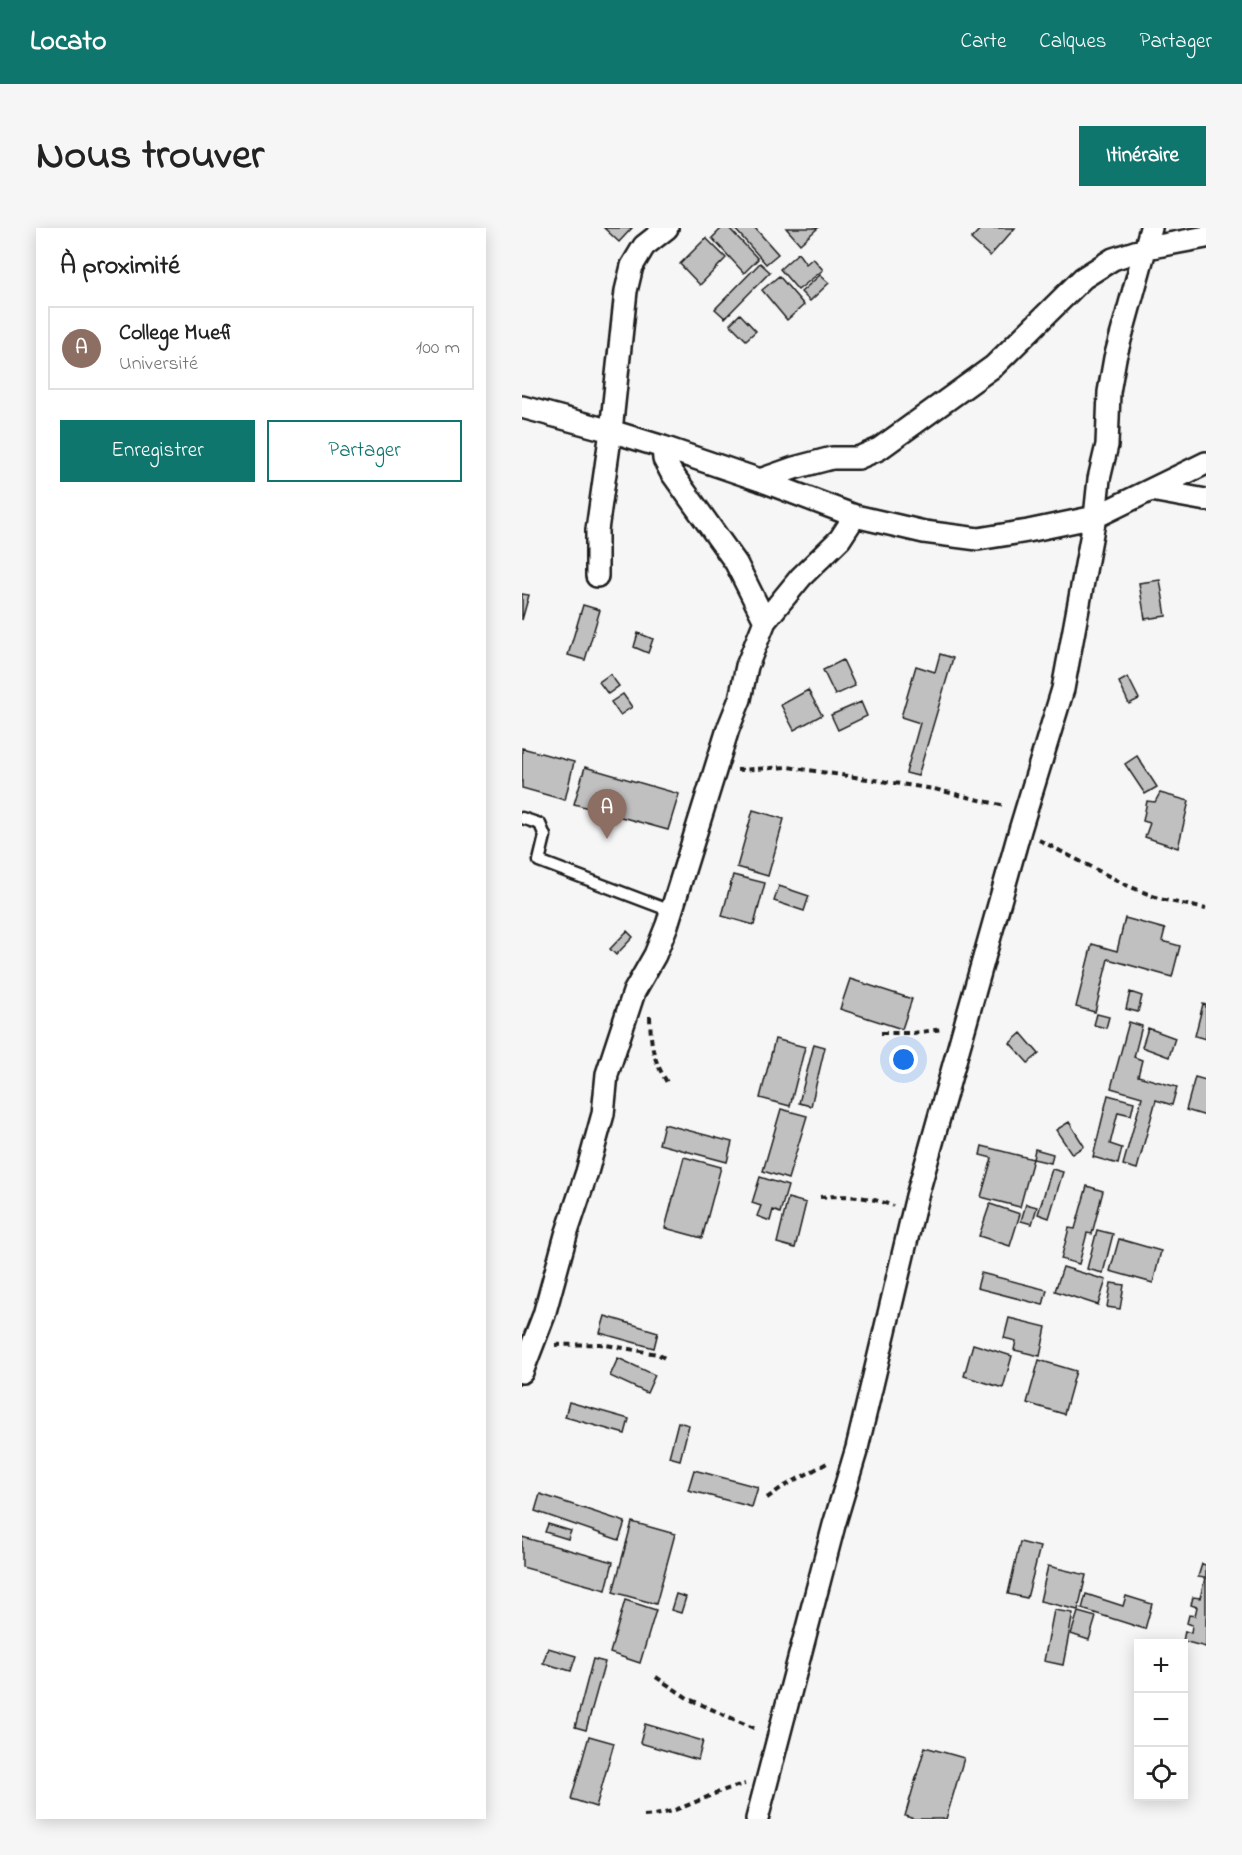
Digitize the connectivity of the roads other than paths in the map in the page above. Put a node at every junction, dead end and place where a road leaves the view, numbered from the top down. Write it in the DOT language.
graph roads {
  1 [pos="667,228"];
  2 [pos="1206,237"];
  3 [pos="1149,238"];
  4 [pos="522,407"];
  5 [pos="611,431"];
  6 [pos="663,447"];
  7 [pos="1206,463"];
  8 [pos="760,480"];
  9 [pos="1151,490"];
  10 [pos="1206,500"];
  11 [pos="855,516"];
  12 [pos="1095,517"];
  13 [pos="597,576"];
  14 [pos="765,621"];
  15 [pos="522,818"];
  16 [pos="671,911"];
  17 [pos="522,1372"];
  18 [pos="757,1819"];
  1 -- 5 [label="street"];
  2 -- 3 [label="street"];
  3 -- 8 [label="street"];
  3 -- 12 [label="street"];
  4 -- 5 [label="street"];
  5 -- 6 [label="street"];
  5 -- 13 [label="street"];
  6 -- 8 [label="street"];
  6 -- 14 [label="street"];
  7 -- 9 [label="street"];
  8 -- 11 [label="street"];
  9 -- 10 [label="street"];
  9 -- 12 [label="street"];
  11 -- 12 [label="street"];
  11 -- 14 [label="street"];
  12 -- 18 [label="street"];
  14 -- 16 [label="street"];
  15 -- 16 [label="lane"];
  16 -- 17 [label="street"];
}
